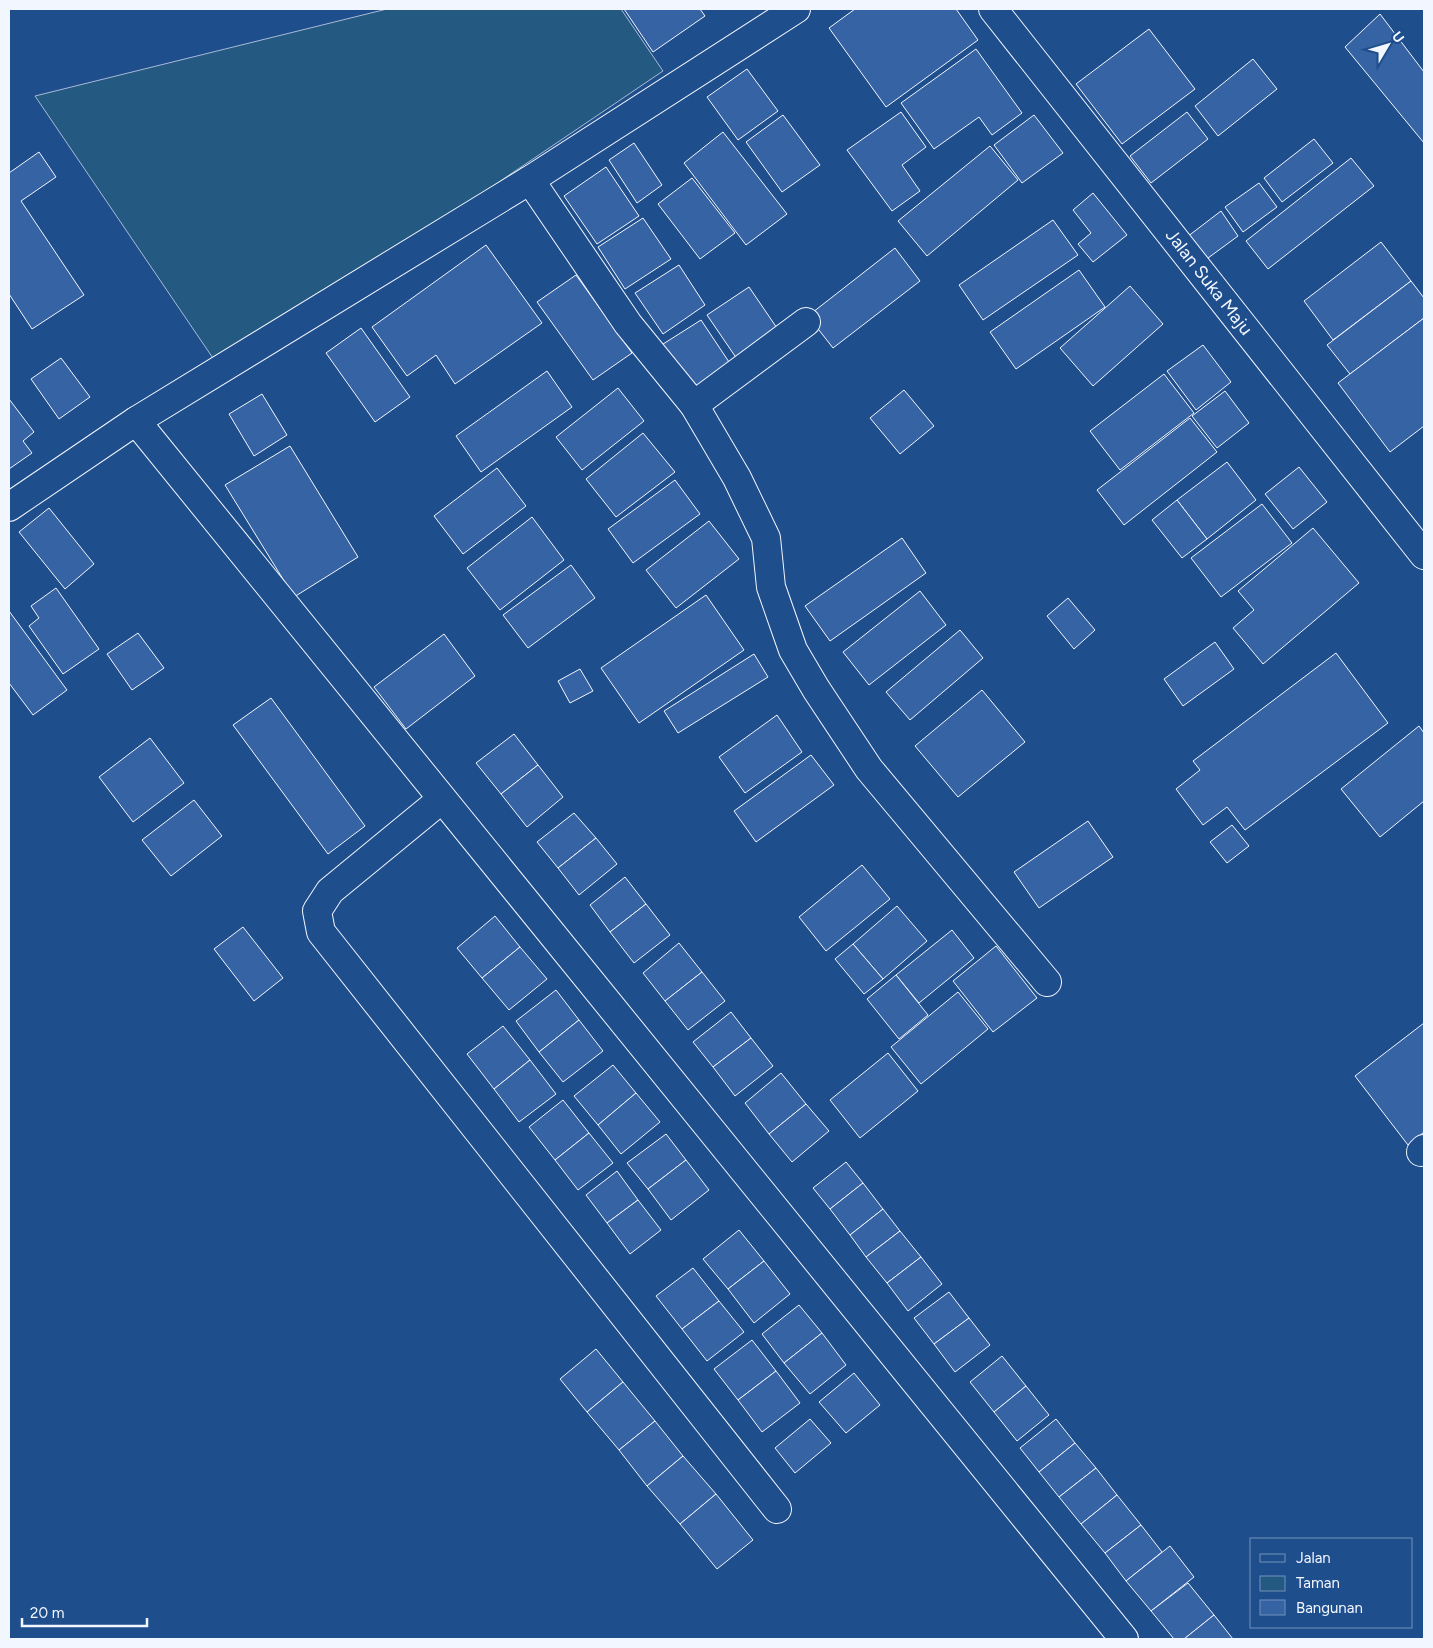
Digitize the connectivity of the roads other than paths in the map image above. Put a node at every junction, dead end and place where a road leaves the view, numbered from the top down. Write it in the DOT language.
graph roads {
  1 [pos="796,9"];
  2 [pos="993,9"];
  3 [pos="530,180"];
  4 [pos="806,322"];
  5 [pos="694,405"];
  6 [pos="136,421"];
  7 [pos="9,507"];
  8 [pos="1424,555"];
  9 [pos="442,800"];
  10 [pos="1047,982"];
  11 [pos="777,1509"];
  12 [pos="1124,1639"];
  1 -- 3 [label="street"];
  2 -- 8 [label="street, Jalan Suka Maju"];
  3 -- 5 [label="street"];
  3 -- 6 [label="street"];
  4 -- 5 [label="street"];
  5 -- 10 [label="street"];
  6 -- 7 [label="street"];
  6 -- 9 [label="street"];
  9 -- 11 [label="street"];
  9 -- 12 [label="street"];
}
